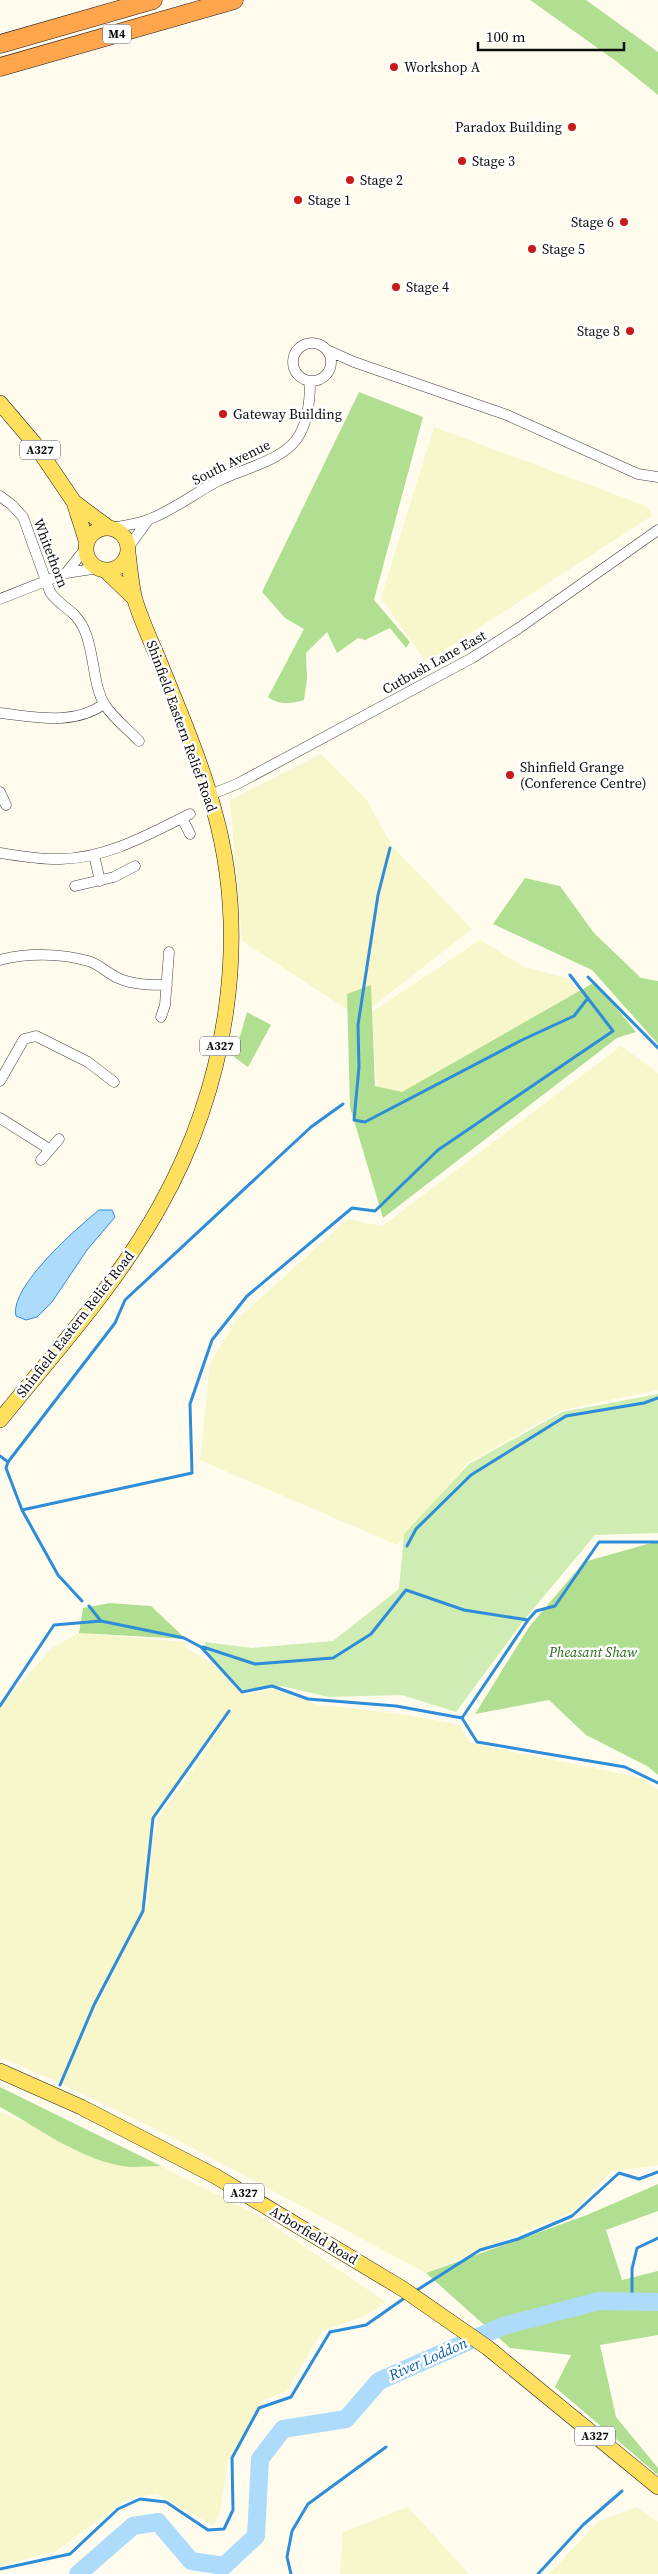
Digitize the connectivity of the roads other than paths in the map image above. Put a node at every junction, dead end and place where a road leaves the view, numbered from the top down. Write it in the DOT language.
graph roads {
  1 [pos="153,0"];
  2 [pos="234,0"];
  3 [pos="0,44"];
  4 [pos="0,66"];
  5 [pos="327,350"];
  6 [pos="354,362"];
  7 [pos="330,369"];
  8 [pos="310,382"];
  9 [pos="0,403"];
  10 [pos="658,477"];
  11 [pos="0,496"];
  12 [pos="74,502"];
  13 [pos="148,520"];
  14 [pos="111,528"];
  15 [pos="658,530"];
  16 [pos="86,545"];
  17 [pos="128,550"];
  18 [pos="102,569"];
  19 [pos="66,573"];
  20 [pos="47,581"];
  21 [pos="134,598"];
  22 [pos="0,599"];
  23 [pos="104,704"];
  24 [pos="0,713"];
  25 [pos="139,741"];
  26 [pos="0,792"];
  27 [pos="210,795"];
  28 [pos="6,805"];
  29 [pos="190,834"];
  30 [pos="0,853"];
  31 [pos="94,855"];
  32 [pos="134,866"];
  33 [pos="100,881"];
  34 [pos="75,886"];
  35 [pos="169,952"];
  36 [pos="0,960"];
  37 [pos="167,985"];
  38 [pos="161,1017"];
  39 [pos="0,1081"];
  40 [pos="114,1082"];
  41 [pos="0,1118"];
  42 [pos="59,1139"];
  43 [pos="49,1149"];
  44 [pos="41,1160"];
  45 [pos="0,1420"];
  46 [pos="0,2071"];
  47 [pos="658,2487"];
  1 -- 3 [label="highway, M4"];
  2 -- 4 [label="highway, M4"];
  5 -- 6 [label="street"];
  5 -- 7 [label="street"];
  5 -- 8 [label="street"];
  6 -- 7 [label="street"];
  6 -- 10 [label="street"];
  7 -- 8 [label="street"];
  8 -- 13 [label="street, South Avenue"];
  9 -- 12 [label="main road, A327"];
  11 -- 20 [label="street, Whitethorn"];
  12 -- 14 [label="main road, A327"];
  12 -- 16 [label="main road, A327"];
  13 -- 14 [label="street, South Avenue"];
  13 -- 17 [label="street, South Avenue"];
  14 -- 16 [label="main road"];
  14 -- 17 [label="main road"];
  15 -- 27 [label="street, Cutbush Lane East"];
  16 -- 18 [label="main road"];
  16 -- 19 [label="street"];
  17 -- 18 [label="main road"];
  17 -- 21 [label="main road, Shinfield Eastern Relief Road / A327"];
  18 -- 19 [label="street"];
  18 -- 21 [label="main road, Shinfield Eastern Relief Road / A327"];
  19 -- 20 [label="street"];
  20 -- 22 [label="street"];
  20 -- 23 [label="street, Whitethorn"];
  21 -- 27 [label="main road, Shinfield Eastern Relief Road / A327"];
  23 -- 24 [label="street"];
  23 -- 25 [label="street"];
  26 -- 28 [label="street"];
  27 -- 45 [label="main road, Shinfield Eastern Relief Road / A327"];
  29 -- 31 [label="street"];
  30 -- 31 [label="street"];
  31 -- 33 [label="street"];
  32 -- 33 [label="street"];
  33 -- 34 [label="street"];
  35 -- 37 [label="street"];
  36 -- 37 [label="street"];
  37 -- 38 [label="street"];
  39 -- 40 [label="street"];
  41 -- 43 [label="street"];
  42 -- 43 [label="street"];
  43 -- 44 [label="street"];
  46 -- 47 [label="main road, Arborfield Road / A327"];
}
